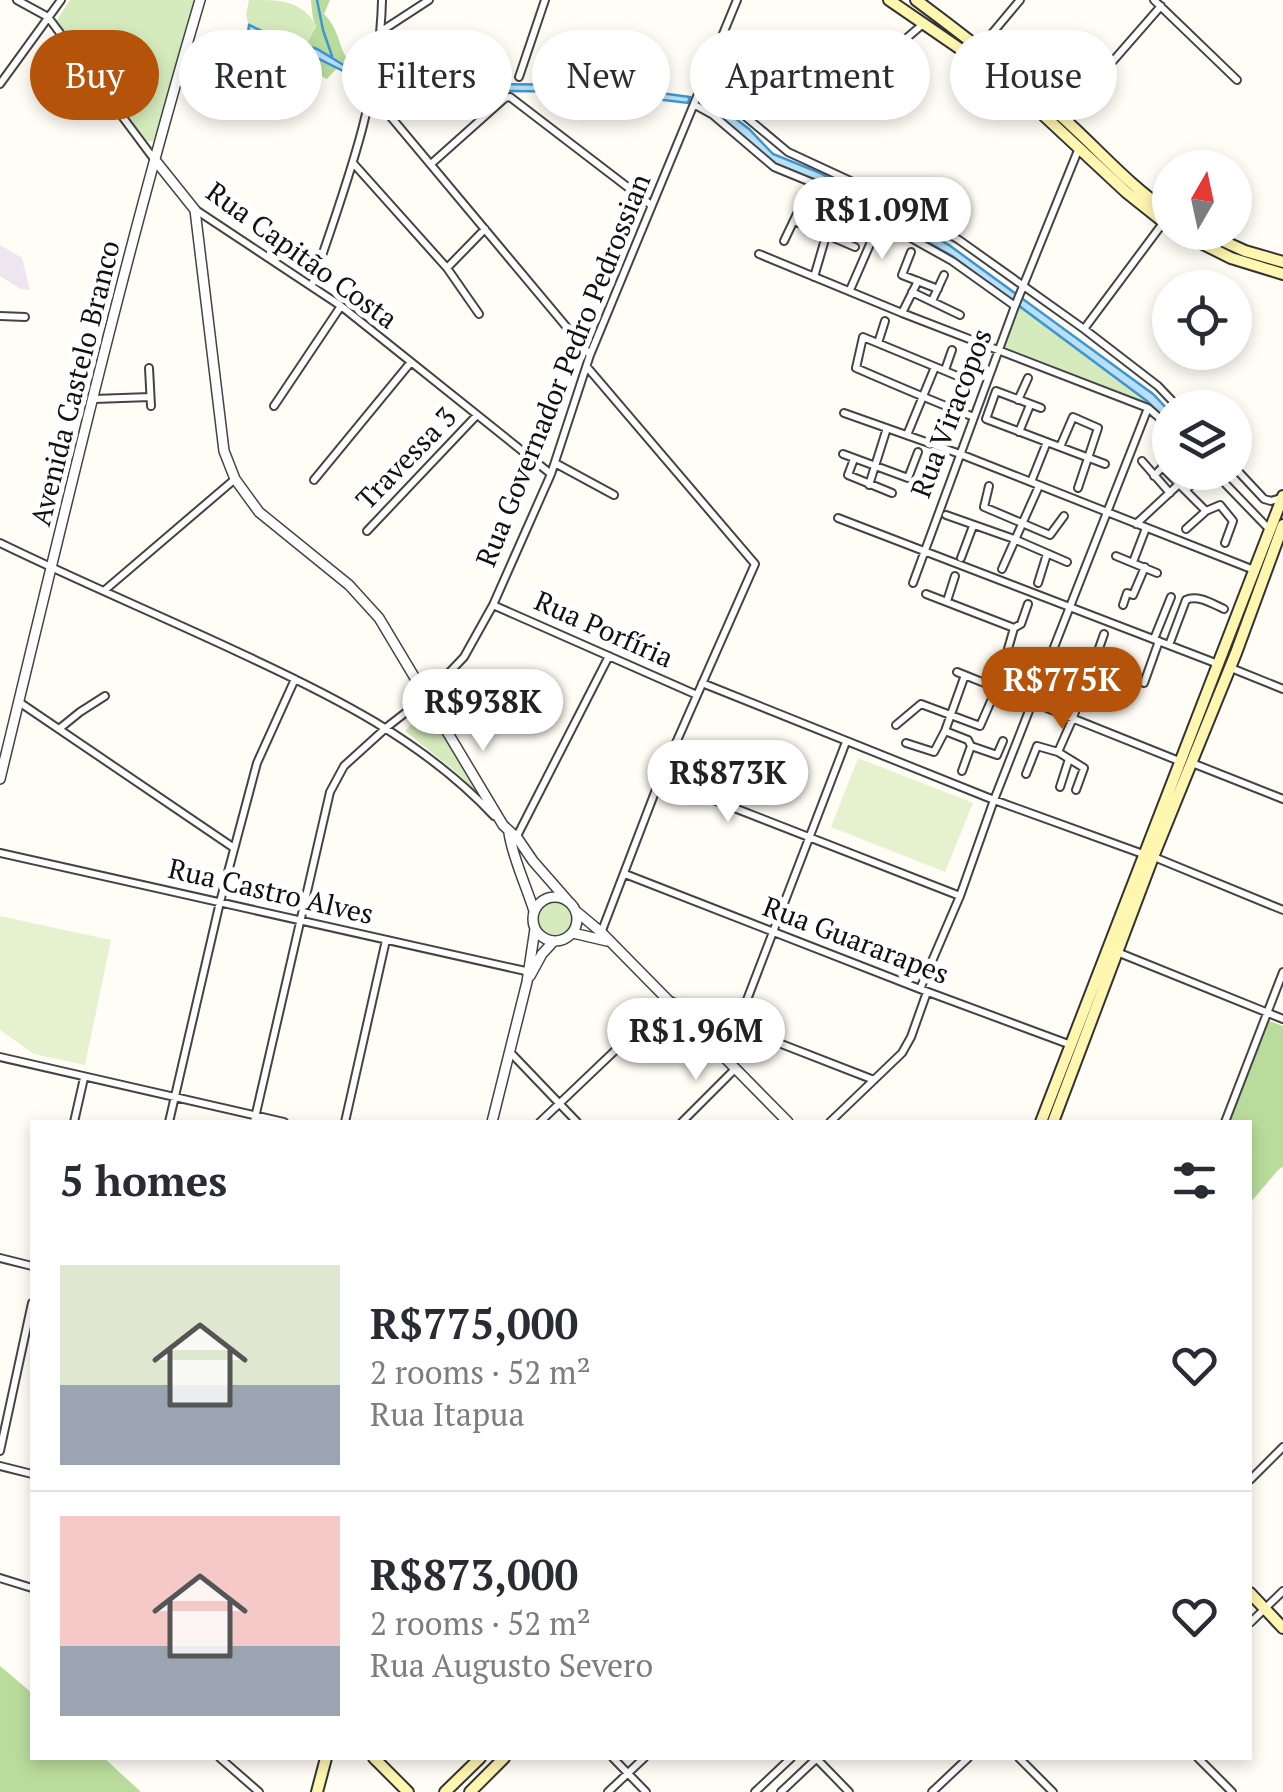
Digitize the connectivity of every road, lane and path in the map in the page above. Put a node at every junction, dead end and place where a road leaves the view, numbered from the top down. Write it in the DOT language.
graph roads {
  1 [pos="16,0"];
  2 [pos="61,0"];
  3 [pos="200,0"];
  4 [pos="382,0"];
  5 [pos="430,0"];
  6 [pos="545,0"];
  7 [pos="737,0"];
  8 [pos="890,0"];
  9 [pos="916,0"];
  10 [pos="1020,0"];
  11 [pos="1158,3"];
  12 [pos="48,17"];
  13 [pos="923,24"];
  14 [pos="382,30"];
  15 [pos="384,30"];
  16 [pos="725,30"];
  17 [pos="916,30"];
  18 [pos="958,30"];
  19 [pos="994,30"];
  20 [pos="950,43"];
  21 [pos="1117,53"];
  22 [pos="518,77"];
  23 [pos="1236,80"];
  24 [pos="0,84"];
  25 [pos="690,115"];
  26 [pos="364,120"];
  27 [pos="394,120"];
  28 [pos="720,120"];
  29 [pos="747,120"];
  30 [pos="1049,120"];
  31 [pos="1066,120"];
  32 [pos="1079,148"];
  33 [pos="155,160"];
  34 [pos="353,163"];
  35 [pos="430,164"];
  36 [pos="806,196"];
  37 [pos="651,205"];
  38 [pos="1152,205"];
  39 [pos="195,210"];
  40 [pos="1152,210"];
  41 [pos="838,212"];
  42 [pos="880,220"];
  43 [pos="794,221"];
  44 [pos="485,229"];
  45 [pos="826,236"];
  46 [pos="784,242"];
  47 [pos="1152,242"];
  48 [pos="855,246"];
  49 [pos="1214,250"];
  50 [pos="1243,250"];
  51 [pos="910,252"];
  52 [pos="759,254"];
  53 [pos="1283,262"];
  54 [pos="447,268"];
  55 [pos="1283,274"];
  56 [pos="944,275"];
  57 [pos="814,277"];
  58 [pos="918,280"];
  59 [pos="312,285"];
  60 [pos="938,289"];
  61 [pos="850,290"];
  62 [pos="1022,290"];
  63 [pos="912,292"];
  64 [pos="932,302"];
  65 [pos="341,306"];
  66 [pos="1015,306"];
  67 [pos="902,313"];
  68 [pos="479,314"];
  69 [pos="960,315"];
  70 [pos="0,316"];
  71 [pos="25,317"];
  72 [pos="885,321"];
  73 [pos="1084,329"];
  74 [pos="878,343"];
  75 [pos="999,349"];
  76 [pos="952,350"];
  77 [pos="590,355"];
  78 [pos="410,362"];
  79 [pos="587,367"];
  80 [pos="935,367"];
  81 [pos="149,368"];
  82 [pos="944,370"];
  83 [pos="1028,378"];
  84 [pos="1162,390"];
  85 [pos="922,396"];
  86 [pos="150,397"];
  87 [pos="94,399"];
  88 [pos="1018,400"];
  89 [pos="1030,405"];
  90 [pos="150,406"];
  91 [pos="274,406"];
  92 [pos="1041,408"];
  93 [pos="1148,408"];
  94 [pos="955,410"];
  95 [pos="1152,412"];
  96 [pos="844,413"];
  97 [pos="477,415"];
  98 [pos="974,417"];
  99 [pos="887,428"];
  100 [pos="1019,432"];
  101 [pos="907,435"];
  102 [pos="1047,442"];
  103 [pos="1060,447"];
  104 [pos="918,452"];
  105 [pos="843,454"];
  106 [pos="960,454"];
  107 [pos="1088,458"];
  108 [pos="854,459"];
  109 [pos="555,462"];
  110 [pos="1142,462"];
  111 [pos="1104,464"];
  112 [pos="875,465"];
  113 [pos="552,474"];
  114 [pos="1152,474"];
  115 [pos="236,479"];
  116 [pos="314,480"];
  117 [pos="1035,484"];
  118 [pos="869,485"];
  119 [pos="989,486"];
  120 [pos="1252,486"];
  121 [pos="1078,488"];
  122 [pos="1167,490"];
  123 [pos="1176,490"];
  124 [pos="1185,490"];
  125 [pos="1232,490"];
  126 [pos="1170,493"];
  127 [pos="892,494"];
  128 [pos="614,495"];
  129 [pos="1283,497"];
  130 [pos="1206,512"];
  131 [pos="1109,513"];
  132 [pos="946,515"];
  133 [pos="1064,516"];
  134 [pos="838,518"];
  135 [pos="1021,522"];
  136 [pos="1136,524"];
  137 [pos="1283,524"];
  138 [pos="974,526"];
  139 [pos="1146,528"];
  140 [pos="1186,529"];
  141 [pos="1271,530"];
  142 [pos="367,531"];
  143 [pos="1014,540"];
  144 [pos="1225,542"];
  145 [pos="0,543"];
  146 [pos="924,550"];
  147 [pos="1047,554"];
  148 [pos="1116,556"];
  149 [pos="962,558"];
  150 [pos="1067,562"];
  151 [pos="1133,562"];
  152 [pos="1145,567"];
  153 [pos="51,568"];
  154 [pos="1002,569"];
  155 [pos="1255,570"];
  156 [pos="1157,573"];
  157 [pos="954,576"];
  158 [pos="1038,582"];
  159 [pos="912,583"];
  160 [pos="105,590"];
  161 [pos="926,594"];
  162 [pos="1172,596"];
  163 [pos="947,601"];
  164 [pos="1028,604"];
  165 [pos="1124,605"];
  166 [pos="493,606"];
  167 [pos="1070,606"];
  168 [pos="1224,608"];
  169 [pos="1014,628"];
  170 [pos="1104,634"];
  171 [pos="1157,640"];
  172 [pos="1168,645"];
  173 [pos="1008,650"];
  174 [pos="1078,652"];
  175 [pos="609,656"];
  176 [pos="1109,658"];
  177 [pos="1032,659"];
  178 [pos="1224,666"];
  179 [pos="295,678"];
  180 [pos="1085,682"];
  181 [pos="1144,682"];
  182 [pos="702,683"];
  183 [pos="997,687"];
  184 [pos="1099,687"];
  185 [pos="1283,689"];
  186 [pos="697,695"];
  187 [pos="105,696"];
  188 [pos="427,696"];
  189 [pos="991,701"];
  190 [pos="1033,701"];
  191 [pos="19,702"];
  192 [pos="950,716"];
  193 [pos="1074,718"];
  194 [pos="896,725"];
  195 [pos="386,728"];
  196 [pos="59,729"];
  197 [pos="944,731"];
  198 [pos="1002,741"];
  199 [pos="846,742"];
  200 [pos="906,743"];
  201 [pos="972,746"];
  202 [pos="1058,752"];
  203 [pos="1069,758"];
  204 [pos="1185,762"];
  205 [pos="962,771"];
  206 [pos="1026,774"];
  207 [pos="0,779"];
  208 [pos="660,779"];
  209 [pos="1060,786"];
  210 [pos="1076,790"];
  211 [pos="1283,799"];
  212 [pos="994,800"];
  213 [pos="510,835"];
  214 [pos="809,837"];
  215 [pos="234,848"];
  216 [pos="0,853"];
  217 [pos="1148,855"];
  218 [pos="625,874"];
  219 [pos="960,896"];
  220 [pos="568,901"];
  221 [pos="220,902"];
  222 [pos="1283,910"];
  223 [pos="534,912"];
  224 [pos="576,912"];
  225 [pos="301,920"];
  226 [pos="535,929"];
  227 [pos="772,932"];
  228 [pos="573,933"];
  229 [pos="602,937"];
  230 [pos="386,940"];
  231 [pos="554,942"];
  232 [pos="1117,952"];
  233 [pos="1283,972"];
  234 [pos="529,976"];
  235 [pos="924,991"];
  236 [pos="668,1000"];
  237 [pos="1268,1013"];
  238 [pos="1283,1018"];
  239 [pos="736,1025"];
  240 [pos="1072,1045"];
  241 [pos="510,1052"];
  242 [pos="0,1057"];
  243 [pos="724,1058"];
  244 [pos="735,1069"];
  245 [pos="84,1078"];
  246 [pos="874,1080"];
  247 [pos="174,1097"];
  248 [pos="558,1104"];
  249 [pos="255,1119"];
  250 [pos="74,1120"];
  251 [pos="169,1120"];
  252 [pos="345,1120"];
  253 [pos="493,1120"];
  254 [pos="542,1120"];
  255 [pos="575,1120"];
  256 [pos="684,1120"];
  257 [pos="786,1120"];
  258 [pos="832,1120"];
  259 [pos="1042,1120"];
  260 [pos="1054,1120"];
  261 [pos="1226,1120"];
  262 [pos="0,1258"];
  263 [pos="30,1266"];
  264 [pos="30,1311"];
  265 [pos="1283,1447"];
  266 [pos="0,1451"];
  267 [pos="0,1466"];
  268 [pos="30,1474"];
  269 [pos="1252,1478"];
  270 [pos="0,1578"];
  271 [pos="30,1587"];
  272 [pos="1283,1591"];
  273 [pos="1252,1595"];
  274 [pos="1265,1609"];
  275 [pos="1252,1621"];
  276 [pos="1283,1628"];
  277 [pos="222,1760"];
  278 [pos="325,1760"];
  279 [pos="376,1760"];
  280 [pos="478,1760"];
  281 [pos="502,1760"];
  282 [pos="615,1760"];
  283 [pos="642,1760"];
  284 [pos="789,1760"];
  285 [pos="814,1760"];
  286 [pos="818,1760"];
  287 [pos="966,1760"];
  288 [pos="1022,1760"];
  289 [pos="1200,1760"];
  290 [pos="628,1773"];
  291 [pos="259,1792"];
  292 [pos="317,1792"];
  293 [pos="408,1792"];
  294 [pos="445,1792"];
  295 [pos="470,1792"];
  296 [pos="608,1792"];
  297 [pos="646,1792"];
  298 [pos="755,1792"];
  299 [pos="781,1792"];
  300 [pos="849,1792"];
  301 [pos="932,1792"];
  302 [pos="1053,1792"];
  303 [pos="1232,1792"];
  1 -- 12 [label="street, Rua Capitão Costa"];
  2 -- 12 [label="street"];
  3 -- 33 [label="street, Avenida Castelo Branco"];
  4 -- 14 [label="street"];
  5 -- 15 [label="street"];
  6 -- 22 [label="street"];
  7 -- 16 [label="street, Rua Governador Pedro Pedrossian"];
  8 -- 13 [label="main road"];
  9 -- 18 [label="main road"];
  10 -- 19 [label="street"];
  11 -- 21 [label="street"];
  11 -- 23 [label="street"];
  12 -- 24 [label="street"];
  12 -- 33 [label="street, Rua Capitão Costa"];
  13 -- 17 [label="street"];
  13 -- 20 [label="main road"];
  25 -- 37 [label="street, Rua Governador Pedro Pedrossian"];
  26 -- 34 [label="street"];
  27 -- 35 [label="street"];
  28 -- 42 [label="street"];
  29 -- 62 [label="street"];
  30 -- 32 [label="main road"];
  31 -- 38 [label="main road"];
  32 -- 40 [label="main road"];
  32 -- 62 [label="street, Rua Viracopos"];
  33 -- 39 [label="street, Rua Capitão Costa"];
  33 -- 87 [label="street, Avenida Castelo Branco"];
  34 -- 54 [label="street"];
  34 -- 59 [label="street"];
  35 -- 37 [label="street"];
  35 -- 44 [label="street"];
  36 -- 43 [label="street"];
  37 -- 77 [label="street, Rua Governador Pedro Pedrossian"];
  39 -- 59 [label="street, Rua Capitão Costa"];
  39 -- 115 [label="street"];
  41 -- 45 [label="street"];
  42 -- 61 [label="street"];
  42 -- 66 [label="street"];
  43 -- 45 [label="street"];
  43 -- 46 [label="street"];
  44 -- 54 [label="street"];
  44 -- 77 [label="street"];
  45 -- 48 [label="street"];
  45 -- 57 [label="street"];
  47 -- 73 [label="street"];
  49 -- 55 [label="main road"];
  50 -- 53 [label="main road"];
  51 -- 58 [label="street"];
  52 -- 57 [label="street"];
  54 -- 68 [label="street"];
  56 -- 60 [label="street"];
  57 -- 61 [label="street"];
  58 -- 60 [label="street"];
  58 -- 63 [label="street"];
  59 -- 65 [label="street, Rua Capitão Costa"];
  60 -- 64 [label="street"];
  61 -- 67 [label="street"];
  62 -- 66 [label="street, Rua Viracopos"];
  62 -- 73 [label="street"];
  63 -- 64 [label="street"];
  63 -- 67 [label="street"];
  64 -- 69 [label="street"];
  65 -- 78 [label="street, Rua Capitão Costa"];
  65 -- 91 [label="street"];
  66 -- 75 [label="street, Rua Viracopos"];
  67 -- 75 [label="street"];
  70 -- 71 [label="street"];
  72 -- 74 [label="street"];
  73 -- 84 [label="street"];
  74 -- 80 [label="street"];
  74 -- 85 [label="street"];
  75 -- 93 [label="street"];
  75 -- 98 [label="street, Rua Viracopos"];
  76 -- 82 [label="street"];
  77 -- 79 [label="street, Rua Governador Pedro Pedrossian"];
  78 -- 97 [label="street, Rua Capitão Costa"];
  78 -- 116 [label="street"];
  79 -- 109 [label="street, Rua Governador Pedro Pedrossian"];
  79 -- 182 [label="street"];
  80 -- 82 [label="street"];
  80 -- 85 [label="street"];
  81 -- 86 [label="street"];
  82 -- 94 [label="street"];
  83 -- 88 [label="street"];
  85 -- 94 [label="street"];
  85 -- 101 [label="street"];
  86 -- 87 [label="street"];
  86 -- 90 [label="street"];
  87 -- 153 [label="street, Avenida Castelo Branco"];
  88 -- 89 [label="street"];
  88 -- 100 [label="street"];
  89 -- 92 [label="street"];
  89 -- 100 [label="street"];
  93 -- 95 [label="street"];
  93 -- 131 [label="street"];
  94 -- 98 [label="street"];
  96 -- 99 [label="street"];
  97 -- 113 [label="street, Rua Capitão Costa"];
  97 -- 142 [label="street, Travessa 3"];
  98 -- 106 [label="street, Rua Viracopos"];
  99 -- 101 [label="street"];
  99 -- 112 [label="street"];
  100 -- 102 [label="street"];
  101 -- 106 [label="street"];
  102 -- 103 [label="street"];
  102 -- 117 [label="street"];
  103 -- 107 [label="street"];
  103 -- 107 [label="street"];
  104 -- 112 [label="street"];
  105 -- 108 [label="street"];
  106 -- 117 [label="street"];
  106 -- 146 [label="street, Rua Viracopos"];
  107 -- 111 [label="street"];
  107 -- 121 [label="street"];
  108 -- 112 [label="street"];
  108 -- 118 [label="street"];
  109 -- 113 [label="street, Rua Governador Pedro Pedrossian"];
  109 -- 128 [label="street"];
  110 -- 114 [label="street"];
  112 -- 118 [label="street"];
  113 -- 166 [label="street, Rua Governador Pedro Pedrossian"];
  115 -- 160 [label="street"];
  115 -- 188 [label="street"];
  117 -- 131 [label="street"];
  117 -- 135 [label="street"];
  118 -- 127 [label="street"];
  119 -- 135 [label="street"];
  120 -- 129 [label="street"];
  122 -- 126 [label="street"];
  123 -- 126 [label="street"];
  124 -- 130 [label="street"];
  125 -- 141 [label="street"];
  126 -- 136 [label="street"];
  129 -- 141 [label="main road"];
  130 -- 140 [label="street"];
  130 -- 144 [label="street"];
  131 -- 136 [label="street"];
  131 -- 167 [label="street"];
  132 -- 138 [label="street"];
  133 -- 135 [label="street"];
  134 -- 146 [label="street"];
  135 -- 143 [label="street"];
  136 -- 139 [label="street"];
  137 -- 178 [label="main road"];
  138 -- 143 [label="street"];
  138 -- 149 [label="street"];
  139 -- 151 [label="street"];
  139 -- 155 [label="street"];
  141 -- 155 [label="main road"];
  143 -- 147 [label="street"];
  143 -- 154 [label="street"];
  145 -- 153 [label="street"];
  146 -- 159 [label="street, Rua Viracopos"];
  146 -- 167 [label="street"];
  147 -- 150 [label="street"];
  147 -- 158 [label="street"];
  148 -- 151 [label="street"];
  151 -- 152 [label="street"];
  152 -- 156 [label="street"];
  152 -- 165 [label="street"];
  153 -- 160 [label="street"];
  153 -- 191 [label="street, Avenida Castelo Branco"];
  155 -- 178 [label="main road"];
  157 -- 163 [label="street"];
  160 -- 179 [label="street"];
  161 -- 163 [label="street"];
  162 -- 171 [label="street"];
  163 -- 169 [label="street"];
  164 -- 169 [label="street"];
  166 -- 175 [label="street, Rua Porfíria"];
  166 -- 188 [label="street, Rua Governador Pedro Pedrossian"];
  167 -- 171 [label="street"];
  167 -- 190 [label="street"];
  168 -- 172 [label="street"];
  169 -- 173 [label="street"];
  170 -- 176 [label="street"];
  171 -- 172 [label="street"];
  171 -- 181 [label="street"];
  172 -- 178 [label="street"];
  173 -- 177 [label="street"];
  173 -- 183 [label="street"];
  174 -- 180 [label="street"];
  175 -- 186 [label="street, Rua Porfíria"];
  175 -- 213 [label="street"];
  176 -- 184 [label="street"];
  176 -- 184 [label="street"];
  178 -- 185 [label="street"];
  178 -- 204 [label="main road"];
  179 -- 195 [label="street"];
  179 -- 215 [label="street"];
  180 -- 184 [label="street"];
  180 -- 193 [label="street"];
  182 -- 186 [label="street"];
  182 -- 199 [label="street"];
  183 -- 190 [label="street"];
  183 -- 192 [label="street"];
  186 -- 208 [label="street"];
  187 -- 196 [label="street"];
  188 -- 195 [label="street, Rua Governador Pedro Pedrossian"];
  188 -- 213 [label="street"];
  189 -- 192 [label="street"];
  190 -- 193 [label="street"];
  190 -- 212 [label="street"];
  191 -- 196 [label="street"];
  191 -- 207 [label="street, Avenida Castelo Branco"];
  192 -- 194 [label="street"];
  192 -- 197 [label="street"];
  193 -- 202 [label="street"];
  193 -- 204 [label="street"];
  195 -- 213 [label="street"];
  195 -- 225 [label="street, Rua Governador Pedro Pedrossian"];
  196 -- 215 [label="street"];
  197 -- 200 [label="street"];
  197 -- 201 [label="street"];
  198 -- 201 [label="street"];
  199 -- 212 [label="street"];
  199 -- 214 [label="street"];
  201 -- 205 [label="street"];
  202 -- 203 [label="street"];
  202 -- 206 [label="street"];
  203 -- 209 [label="street"];
  203 -- 210 [label="street"];
  204 -- 211 [label="street"];
  204 -- 217 [label="main road"];
  208 -- 214 [label="street"];
  208 -- 218 [label="street"];
  212 -- 217 [label="street"];
  212 -- 219 [label="street"];
  213 -- 220 [label="street"];
  213 -- 223 [label="street"];
  214 -- 219 [label="street"];
  214 -- 227 [label="street"];
  215 -- 221 [label="street"];
  216 -- 221 [label="street, Rua Castro Alves"];
  217 -- 222 [label="street"];
  217 -- 232 [label="main road"];
  217 -- 240 [label="main road"];
  218 -- 227 [label="street, Rua Guararapes"];
  218 -- 229 [label="street"];
  219 -- 235 [label="street"];
  220 -- 223 [label="street"];
  220 -- 224 [label="street"];
  221 -- 225 [label="street, Rua Castro Alves"];
  221 -- 247 [label="street"];
  223 -- 226 [label="street"];
  224 -- 228 [label="street"];
  224 -- 229 [label="street"];
  225 -- 230 [label="street, Rua Castro Alves"];
  225 -- 249 [label="street, Rua Governador Pedro Pedrossian"];
  226 -- 231 [label="street"];
  226 -- 234 [label="street"];
  227 -- 235 [label="street, Rua Guararapes"];
  227 -- 239 [label="street"];
  228 -- 229 [label="street"];
  228 -- 231 [label="street"];
  229 -- 236 [label="street"];
  230 -- 234 [label="street, Rua Castro Alves"];
  230 -- 252 [label="street"];
  231 -- 234 [label="street"];
  232 -- 237 [label="street"];
  232 -- 260 [label="main road"];
  233 -- 237 [label="street"];
  234 -- 241 [label="street"];
  235 -- 240 [label="street, Rua Guararapes"];
  235 -- 246 [label="street"];
  236 -- 239 [label="street"];
  236 -- 243 [label="street"];
  236 -- 248 [label="street"];
  237 -- 238 [label="street"];
  237 -- 261 [label="street"];
  239 -- 243 [label="street"];
  239 -- 246 [label="street"];
  240 -- 259 [label="main road"];
  241 -- 248 [label="street"];
  241 -- 253 [label="street"];
  242 -- 245 [label="street"];
  243 -- 244 [label="street"];
  244 -- 256 [label="street"];
  244 -- 257 [label="street"];
  245 -- 247 [label="street"];
  245 -- 250 [label="street"];
  246 -- 258 [label="street"];
  247 -- 249 [label="street"];
  247 -- 251 [label="street"];
  248 -- 254 [label="street"];
  248 -- 255 [label="street"];
  262 -- 263 [label="street"];
  264 -- 266 [label="street"];
  265 -- 269 [label="street"];
  267 -- 268 [label="street"];
  270 -- 271 [label="street"];
  272 -- 274 [label="street"];
  273 -- 274 [label="main road"];
  274 -- 275 [label="street"];
  274 -- 276 [label="main road"];
  277 -- 291 [label="street"];
  278 -- 292 [label="main road"];
  279 -- 293 [label="main road"];
  280 -- 294 [label="main road"];
  281 -- 295 [label="main road"];
  282 -- 290 [label="street"];
  283 -- 290 [label="street"];
  284 -- 298 [label="street"];
  285 -- 299 [label="street"];
  286 -- 300 [label="street"];
  287 -- 301 [label="street"];
  288 -- 302 [label="street"];
  289 -- 303 [label="street"];
  290 -- 296 [label="street"];
  290 -- 297 [label="street"];
}
